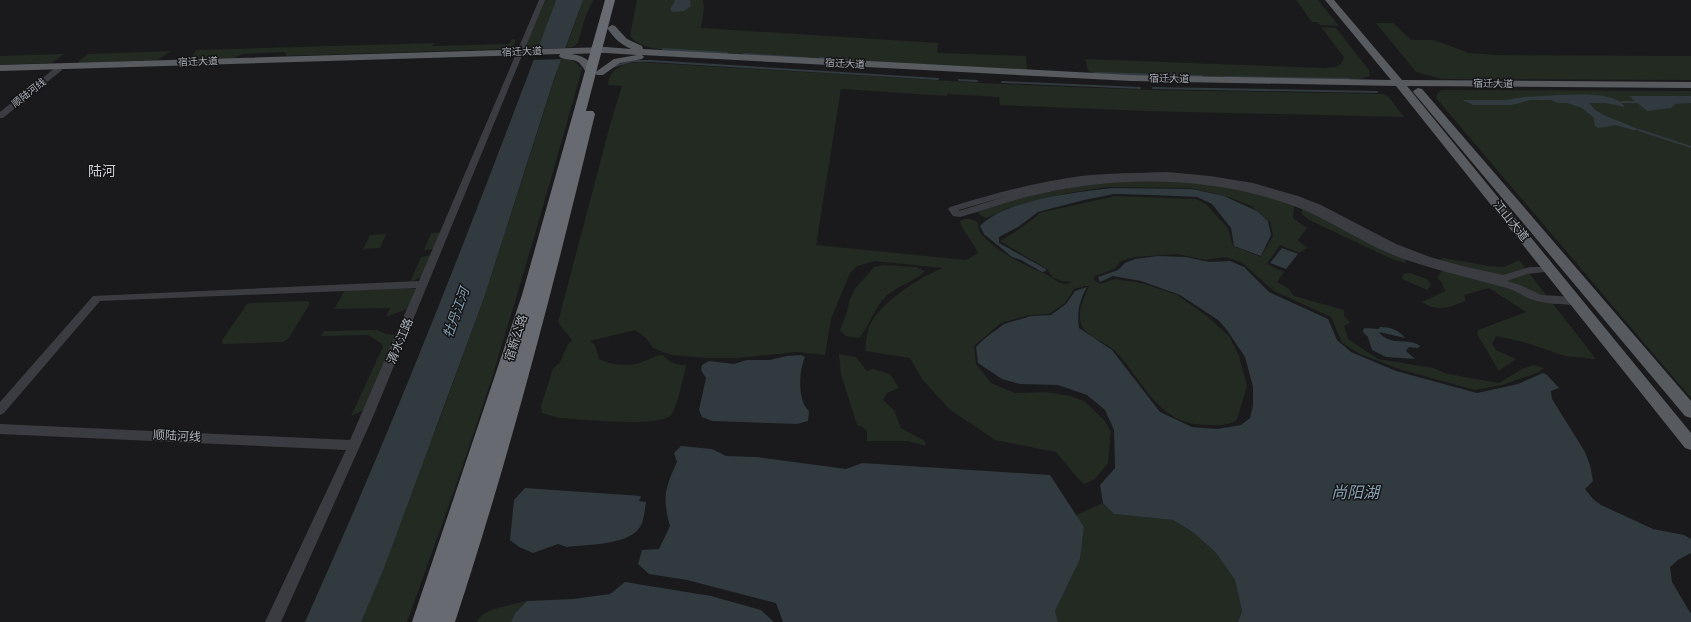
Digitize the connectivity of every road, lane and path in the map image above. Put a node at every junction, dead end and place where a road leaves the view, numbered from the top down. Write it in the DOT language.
graph roads {
  1 [pos="542,0"];
  2 [pos="610,0"];
  3 [pos="619,0"];
  4 [pos="1329,0"];
  5 [pos="1338,0"];
  6 [pos="607,28"];
  7 [pos="562,51"];
  8 [pos="600,52"];
  9 [pos="574,53"];
  10 [pos="522,54"];
  11 [pos="683,54"];
  12 [pos="552,55"];
  13 [pos="647,57"];
  14 [pos="0,68"];
  15 [pos="58,70"];
  16 [pos="0,72"];
  17 [pos="595,73"];
  18 [pos="1407,85"];
  19 [pos="1691,87"];
  20 [pos="0,116"];
  21 [pos="1549,269"];
  22 [pos="424,284"];
  23 [pos="1574,301"];
  24 [pos="0,410"];
  25 [pos="1691,412"];
  26 [pos="0,429"];
  27 [pos="1691,444"];
  28 [pos="354,445"];
  29 [pos="273,622"];
  30 [pos="423,622"];
  31 [pos="444,622"];
  1 -- 10 [label="street, 清水江路"];
  2 -- 6 [label="highway"];
  3 -- 6 [label="highway"];
  4 -- 18 [label="main road, 江山大道"];
  5 -- 18 [label="main road, 江山大道"];
  6 -- 7 [label="main road"];
  6 -- 8 [label="highway, 宿新公路"];
  6 -- 11 [label="main road"];
  7 -- 9 [label="main road, 宿迁大道"];
  7 -- 10 [label="main road, 宿迁大道"];
  8 -- 9 [label="main road, 宿迁大道"];
  8 -- 11 [label="main road, 宿迁大道"];
  8 -- 13 [label="main road, 宿迁大道"];
  8 -- 17 [label="highway, 宿新公路"];
  9 -- 12 [label="main road, 宿迁大道"];
  10 -- 12 [label="main road, 宿迁大道"];
  10 -- 14 [label="main road, 宿迁大道"];
  10 -- 15 [label="main road, 宿迁大道"];
  10 -- 22 [label="street, 清水江路"];
  11 -- 18 [label="main road, 宿迁大道"];
  12 -- 17 [label="main road"];
  13 -- 17 [label="main road"];
  13 -- 18 [label="main road, 宿迁大道"];
  15 -- 16 [label="main road, 宿迁大道"];
  15 -- 20 [label="street, 顺陆河线"];
  17 -- 30 [label="highway, 宿新公路"];
  17 -- 31 [label="highway, 宿新公路"];
  18 -- 19 [label="main road, 宿迁大道"];
  18 -- 21 [label="main road, 江山大道"];
  18 -- 25 [label="main road, 江山大道"];
  21 -- 23 [label="main road, 江山大道"];
  21 -- 23 [label="street"];
  22 -- 24 [label="street"];
  22 -- 28 [label="street, 清水江路"];
  23 -- 27 [label="main road, 江山大道"];
  26 -- 28 [label="street, 顺陆河线"];
  28 -- 29 [label="street, 清水江路"];
}
